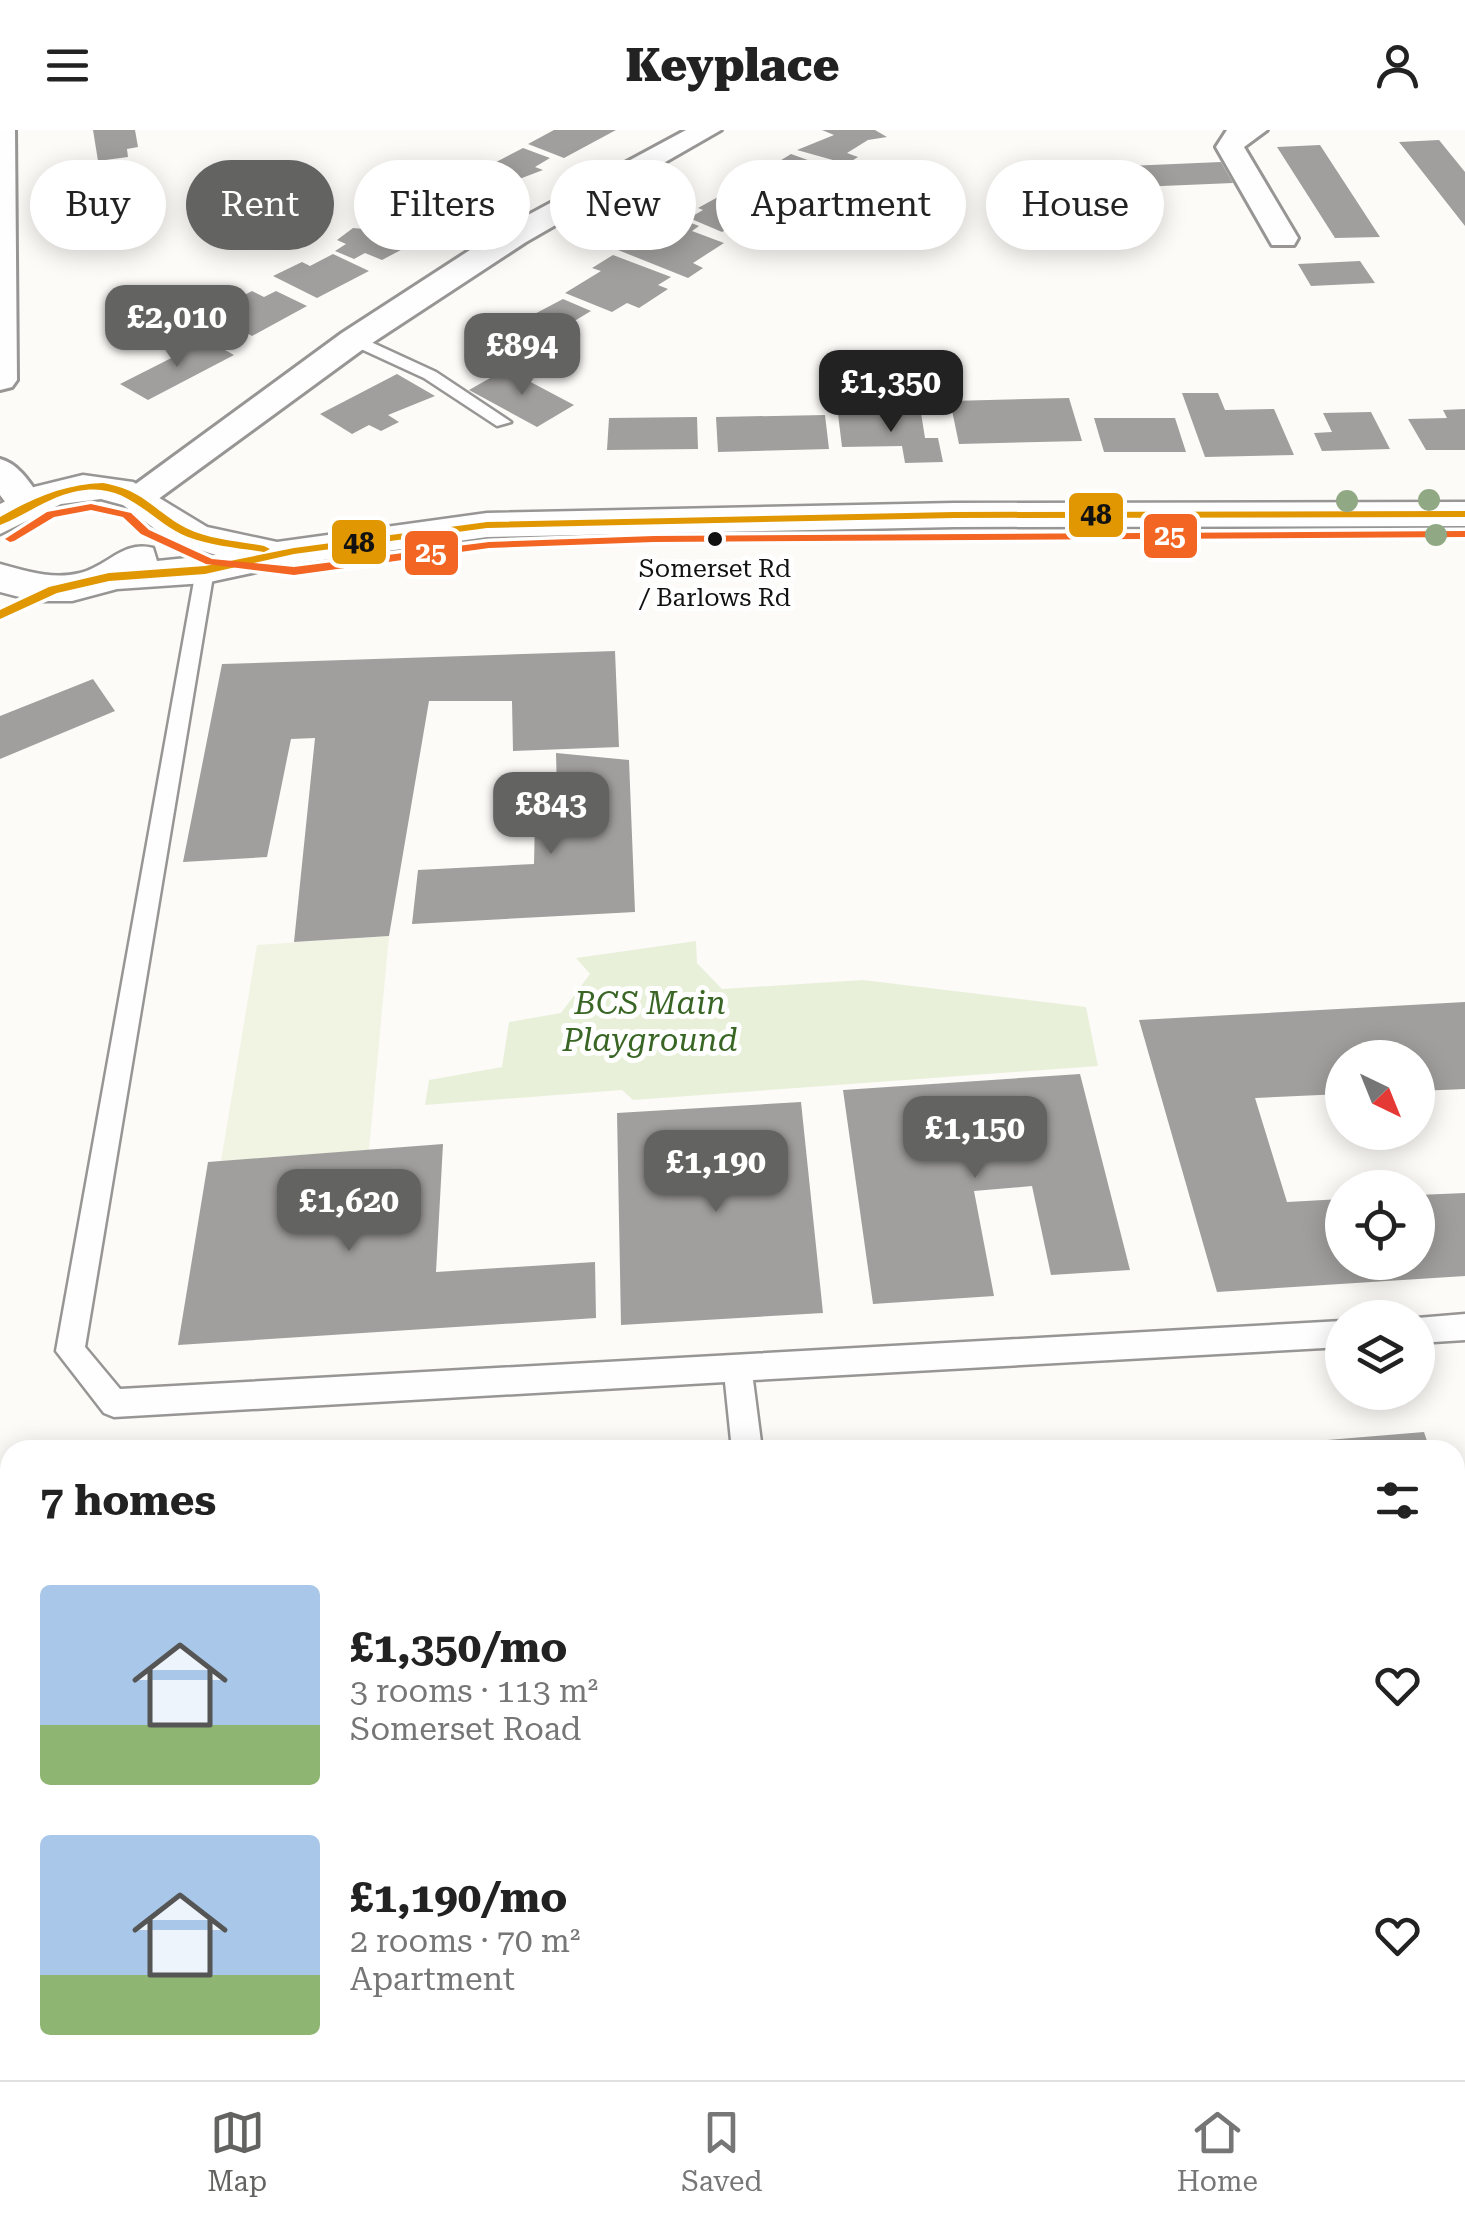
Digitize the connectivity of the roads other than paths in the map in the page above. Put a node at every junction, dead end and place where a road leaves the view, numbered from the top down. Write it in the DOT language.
graph roads {
  1 [pos="1,130"];
  2 [pos="707,130"];
  3 [pos="1253,130"];
  4 [pos="1283,238"];
  5 [pos="354,340"];
  6 [pos="0,380"];
  7 [pos="503,422"];
  8 [pos="0,470"];
  9 [pos="146,506"];
  10 [pos="13,512"];
  11 [pos="1465,514"];
  12 [pos="294,550"];
  13 [pos="205,570"];
  14 [pos="0,577"];
  15 [pos="109,577"];
  16 [pos="53,590"];
  17 [pos="0,615"];
  18 [pos="1465,1328"];
  19 [pos="1435,1329"];
  20 [pos="1325,1335"];
  21 [pos="738,1369"];
  22 [pos="745,1440"];
  1 -- 6 [label="street"];
  2 -- 5 [label="street"];
  3 -- 4 [label="street"];
  5 -- 7 [label="lane"];
  5 -- 9 [label="street"];
  8 -- 10 [label="street"];
  9 -- 10 [label="street"];
  9 -- 12 [label="street"];
  9 -- 15 [label="street"];
  11 -- 12 [label="street"];
  12 -- 13 [label="street"];
  13 -- 15 [label="street"];
  13 -- 21 [label="lane"];
  14 -- 16 [label="street"];
  15 -- 16 [label="street"];
  16 -- 17 [label="street"];
  18 -- 19 [label="lane"];
  20 -- 21 [label="lane"];
  21 -- 22 [label="lane"];
}
